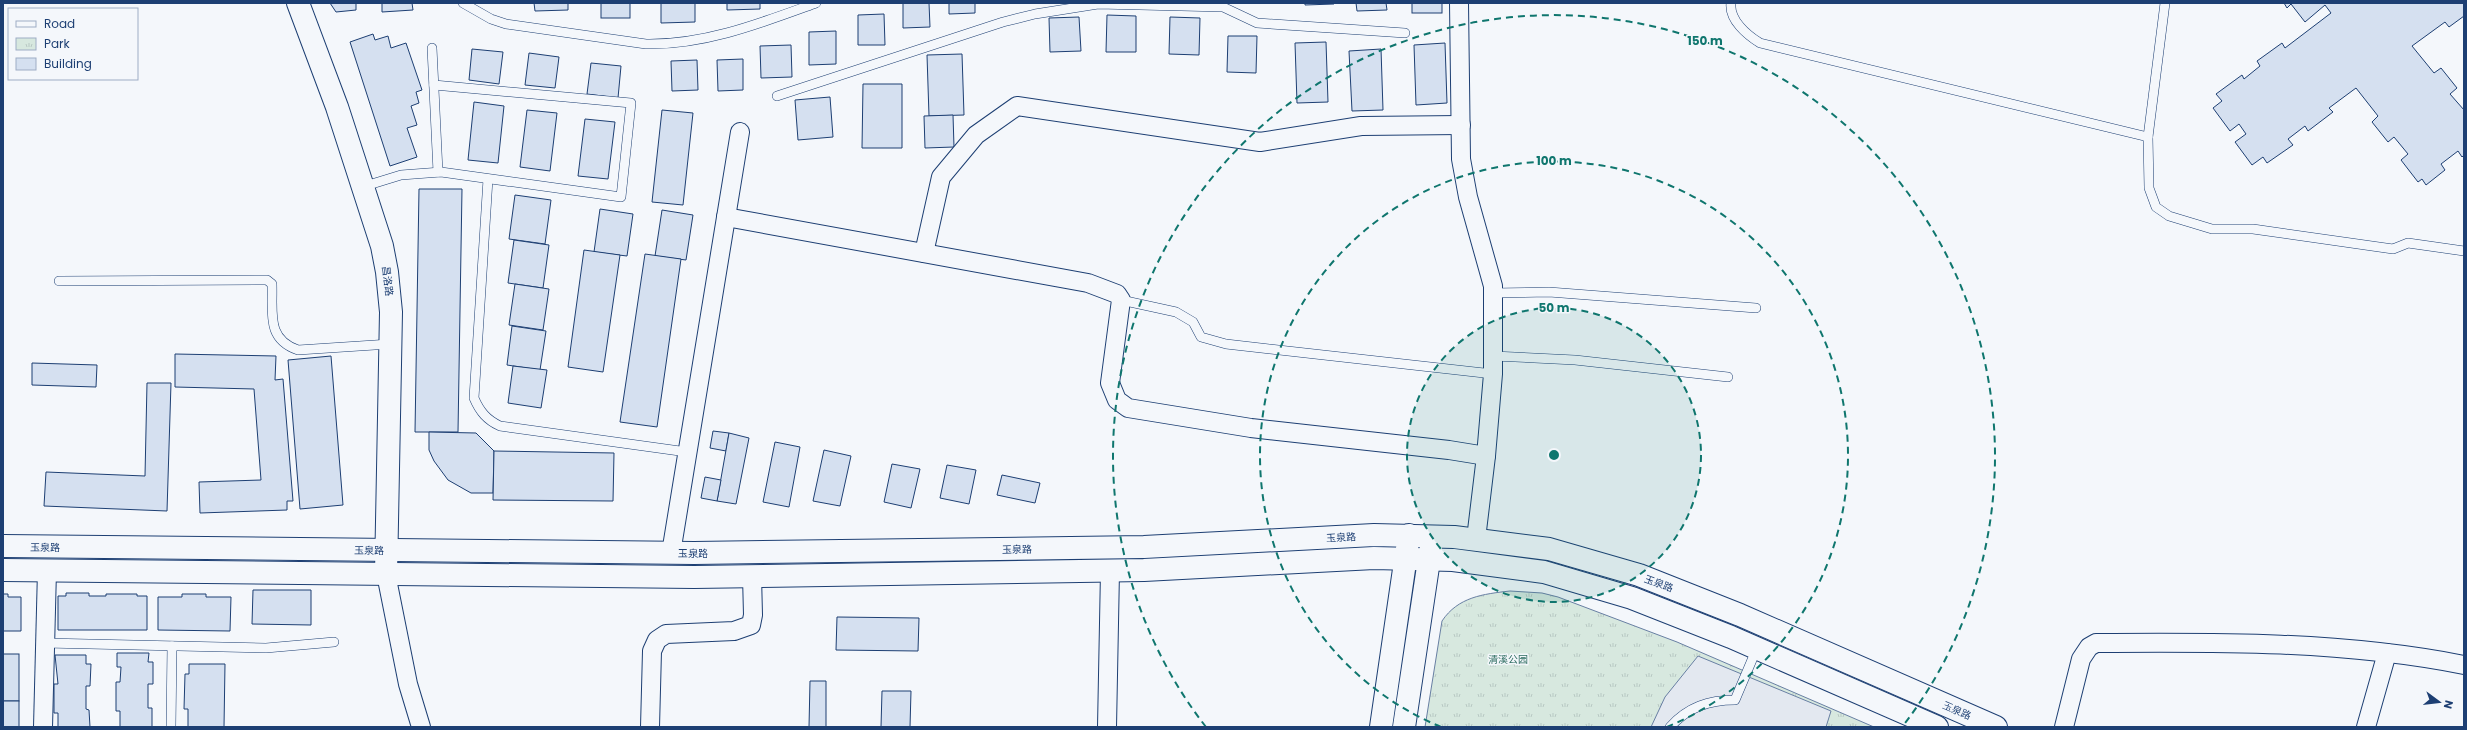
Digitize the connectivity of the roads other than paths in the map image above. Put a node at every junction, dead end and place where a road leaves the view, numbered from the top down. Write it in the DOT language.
graph roads {
  1 [pos="298,3"];
  2 [pos="463,3"];
  3 [pos="816,3"];
  4 [pos="1459,3"];
  5 [pos="1731,3"];
  6 [pos="2166,3"];
  7 [pos="1223,5"];
  8 [pos="1405,33"];
  9 [pos="432,48"];
  10 [pos="434,85"];
  11 [pos="777,96"];
  12 [pos="1461,125"];
  13 [pos="740,132"];
  14 [pos="2148,137"];
  15 [pos="438,172"];
  16 [pos="488,179"];
  17 [pos="362,187"];
  18 [pos="726,217"];
  19 [pos="2464,251"];
  20 [pos="924,253"];
  21 [pos="59,281"];
  22 [pos="1493,293"];
  23 [pos="1121,300"];
  24 [pos="1756,308"];
  25 [pos="390,344"];
  26 [pos="1493,356"];
  27 [pos="1493,374"];
  28 [pos="1728,377"];
  29 [pos="687,452"];
  30 [pos="1486,456"];
  31 [pos="1409,535"];
  32 [pos="1433,536"];
  33 [pos="1476,539"];
  34 [pos="3,546"];
  35 [pos="386,550"];
  36 [pos="671,553"];
  37 [pos="1406,558"];
  38 [pos="1430,559"];
  39 [pos="3,570"];
  40 [pos="48,570"];
  41 [pos="1110,571"];
  42 [pos="386,574"];
  43 [pos="752,576"];
  44 [pos="334,642"];
  45 [pos="45,643"];
  46 [pos="172,646"];
  47 [pos="1757,648"];
  48 [pos="2387,653"];
  49 [pos="2463,662"];
  50 [pos="42,727"];
  51 [pos="171,727"];
  52 [pos="421,727"];
  53 [pos="650,727"];
  54 [pos="1107,727"];
  55 [pos="1381,727"];
  56 [pos="1404,727"];
  57 [pos="1670,727"];
  58 [pos="1937,727"];
  59 [pos="1996,727"];
  60 [pos="2064,727"];
  61 [pos="2366,727"];
  1 -- 17 [label="main road, 昌洛路"];
  2 -- 3 [label="lane"];
  4 -- 12 [label="street"];
  5 -- 14 [label="lane"];
  6 -- 14 [label="lane"];
  7 -- 8 [label="lane"];
  7 -- 11 [label="lane"];
  9 -- 10 [label="lane"];
  10 -- 15 [label="lane"];
  10 -- 16 [label="lane"];
  12 -- 20 [label="street"];
  12 -- 22 [label="street"];
  13 -- 18 [label="street"];
  14 -- 19 [label="lane"];
  15 -- 16 [label="lane"];
  15 -- 17 [label="lane"];
  16 -- 29 [label="lane"];
  17 -- 25 [label="main road, 昌洛路"];
  18 -- 20 [label="street"];
  18 -- 29 [label="street"];
  20 -- 23 [label="street"];
  21 -- 25 [label="lane"];
  22 -- 24 [label="lane"];
  22 -- 26 [label="street"];
  23 -- 27 [label="lane"];
  23 -- 30 [label="street"];
  25 -- 35 [label="main road, 昌洛路"];
  26 -- 27 [label="street"];
  26 -- 28 [label="lane"];
  27 -- 30 [label="street"];
  29 -- 36 [label="street"];
  30 -- 33 [label="street"];
  31 -- 32 [label="main road, 玉泉路"];
  31 -- 36 [label="main road, 玉泉路"];
  31 -- 37 [label="main road"];
  32 -- 33 [label="main road, 玉泉路"];
  32 -- 38 [label="main road"];
  33 -- 59 [label="main road, 玉泉路"];
  34 -- 35 [label="main road, 玉泉路"];
  35 -- 36 [label="main road, 玉泉路"];
  35 -- 42 [label="main road, 昌洛路"];
  37 -- 38 [label="main road"];
  37 -- 41 [label="main road"];
  37 -- 55 [label="main road"];
  38 -- 47 [label="main road"];
  38 -- 56 [label="main road"];
  39 -- 40 [label="main road"];
  40 -- 42 [label="main road"];
  40 -- 45 [label="street"];
  41 -- 43 [label="main road"];
  41 -- 54 [label="street"];
  42 -- 43 [label="main road"];
  42 -- 52 [label="street"];
  43 -- 53 [label="street"];
  44 -- 46 [label="lane"];
  45 -- 46 [label="lane"];
  45 -- 50 [label="street"];
  46 -- 51 [label="lane"];
  47 -- 57 [label="lane"];
  47 -- 58 [label="main road"];
  48 -- 49 [label="street"];
  48 -- 60 [label="street"];
  48 -- 61 [label="street"];
}
